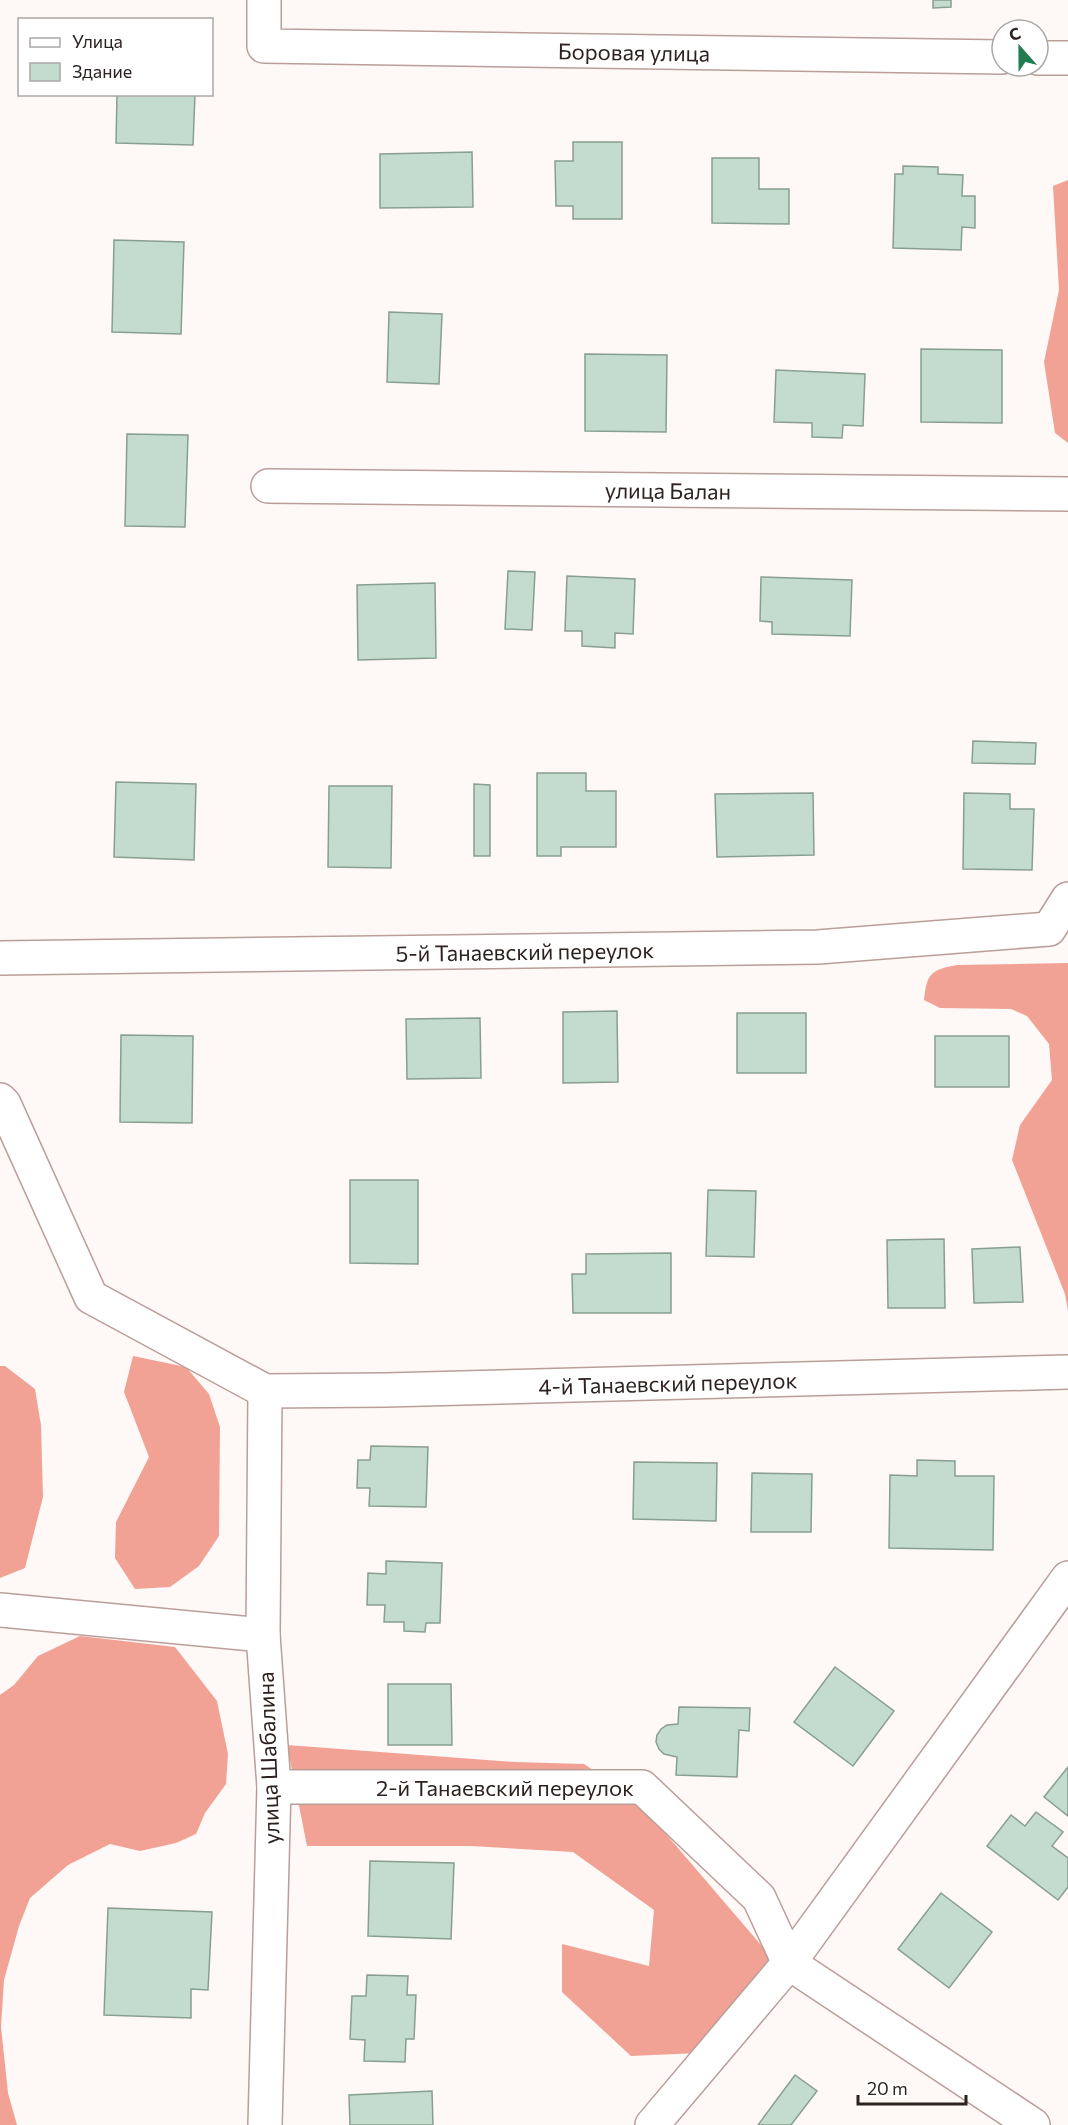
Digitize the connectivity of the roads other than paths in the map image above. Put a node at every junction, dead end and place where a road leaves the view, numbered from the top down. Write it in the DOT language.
graph roads {
  1 [pos="264,0"];
  2 [pos="990,57"];
  3 [pos="1050,58"];
  4 [pos="1068,58"];
  5 [pos="268,486"];
  6 [pos="1068,494"];
  7 [pos="1068,899"];
  8 [pos="0,958"];
  9 [pos="0,1100"];
  10 [pos="1068,1372"];
  11 [pos="265,1391"];
  12 [pos="1066,1586"];
  13 [pos="0,1610"];
  14 [pos="263,1635"];
  15 [pos="274,1787"];
  16 [pos="789,1963"];
  17 [pos="265,2125"];
  18 [pos="652,2125"];
  19 [pos="1033,2125"];
  1 -- 2 [label="street, Боровая улица"];
  3 -- 4 [label="street"];
  5 -- 6 [label="street, улица Балан"];
  7 -- 8 [label="street, 5-й Танаевский переулок"];
  9 -- 11 [label="street"];
  10 -- 11 [label="street, 4-й Танаевский переулок"];
  11 -- 14 [label="street, улица Шабалина"];
  12 -- 16 [label="street"];
  13 -- 14 [label="street"];
  14 -- 15 [label="street, улица Шабалина"];
  15 -- 16 [label="street, 2-й Танаевский переулок"];
  15 -- 17 [label="street, улица Шабалина"];
  16 -- 18 [label="street"];
  16 -- 19 [label="street"];
}
